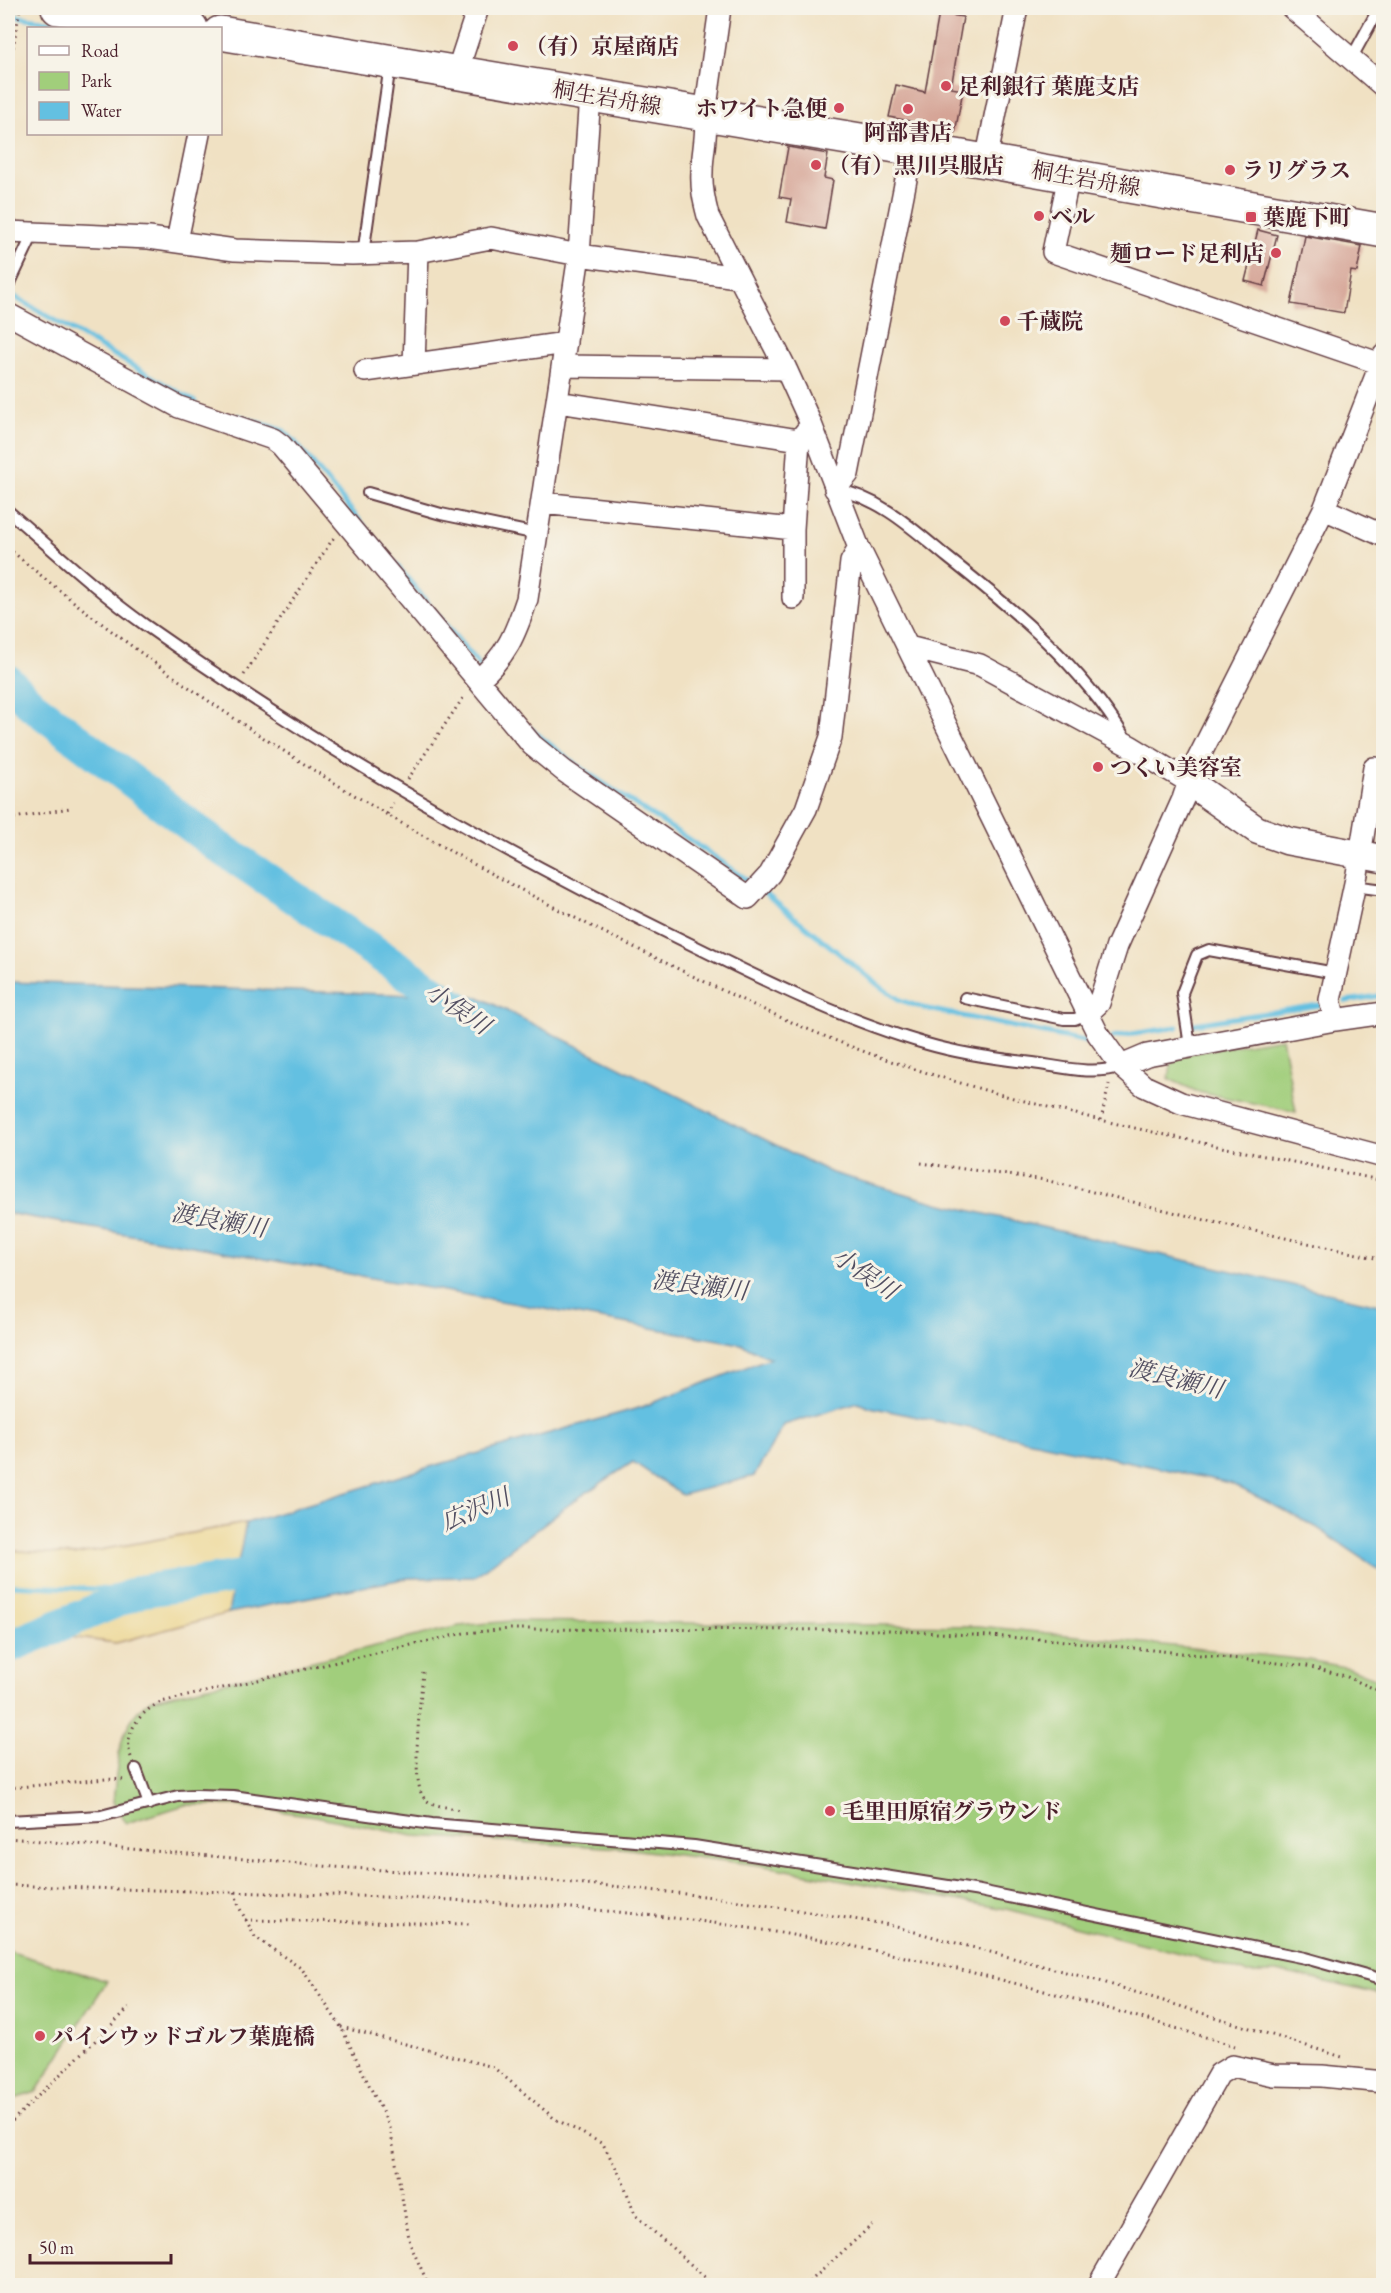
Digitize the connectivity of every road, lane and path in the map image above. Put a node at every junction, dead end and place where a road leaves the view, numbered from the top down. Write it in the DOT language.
graph roads {
  1 [pos="20,8"];
  2 [pos="58,8"];
  3 [pos="478,8"];
  4 [pos="720,8"];
  5 [pos="1017,8"];
  6 [pos="1292,8"];
  7 [pos="1379,8"];
  8 [pos="184,21"];
  9 [pos="222,33"];
  10 [pos="1351,59"];
  11 [pos="390,61"];
  12 [pos="457,72"];
  13 [pos="8,76"];
  14 [pos="1383,87"];
  15 [pos="590,95"];
  16 [pos="705,114"];
  17 [pos="199,135"];
  18 [pos="912,149"];
  19 [pos="986,161"];
  20 [pos="1069,176"];
  21 [pos="1383,231"];
  22 [pos="8,232"];
  23 [pos="34,232"];
  24 [pos="177,241"];
  25 [pos="418,252"];
  26 [pos="363,254"];
  27 [pos="579,255"];
  28 [pos="737,277"];
  29 [pos="8,285"];
  30 [pos="8,314"];
  31 [pos="566,343"];
  32 [pos="1382,361"];
  33 [pos="414,364"];
  34 [pos="563,366"];
  35 [pos="786,369"];
  36 [pos="365,371"];
  37 [pos="558,402"];
  38 [pos="805,432"];
  39 [pos="835,489"];
  40 [pos="368,493"];
  41 [pos="542,503"];
  42 [pos="1324,509"];
  43 [pos="8,511"];
  44 [pos="339,529"];
  45 [pos="793,529"];
  46 [pos="537,534"];
  47 [pos="1383,536"];
  48 [pos="859,548"];
  49 [pos="794,598"];
  50 [pos="908,647"];
  51 [pos="484,675"];
  52 [pos="242,678"];
  53 [pos="1130,746"];
  54 [pos="1383,769"];
  55 [pos="413,771"];
  56 [pos="1189,782"];
  57 [pos="397,796"];
  58 [pos="70,808"];
  59 [pos="387,814"];
  60 [pos="8,819"];
  61 [pos="1372,857"];
  62 [pos="1354,886"];
  63 [pos="1383,890"];
  64 [pos="1335,973"];
  65 [pos="965,998"];
  66 [pos="1087,1014"];
  67 [pos="1383,1014"];
  68 [pos="1335,1020"];
  69 [pos="1190,1046"];
  70 [pos="1115,1074"];
  71 [pos="1383,1157"];
  72 [pos="921,1163"];
  73 [pos="1383,1181"];
  74 [pos="1383,1260"];
  75 [pos="423,1672"];
  76 [pos="1383,1693"];
  77 [pos="136,1769"];
  78 [pos="140,1782"];
  79 [pos="8,1788"];
  80 [pos="149,1804"];
  81 [pos="8,1821"];
  82 [pos="480,1828"];
  83 [pos="8,1838"];
  84 [pos="8,1885"];
  85 [pos="235,1892"];
  86 [pos="246,1920"];
  87 [pos="474,1923"];
  88 [pos="1383,1980"];
  89 [pos="129,2008"];
  90 [pos="341,2027"];
  91 [pos="1238,2047"];
  92 [pos="1320,2050"];
  93 [pos="1383,2082"];
  94 [pos="8,2124"];
  95 [pos="872,2225"];
  96 [pos="429,2286"];
  97 [pos="715,2286"];
  98 [pos="805,2286"];
  99 [pos="1098,2286"];
  1 -- 13 [label="path"];
  2 -- 8 [label="main road"];
  3 -- 12 [label="street"];
  4 -- 16 [label="street"];
  5 -- 19 [label="street"];
  6 -- 10 [label="street"];
  7 -- 10 [label="lane"];
  9 -- 11 [label="main road, 桐生岩舟線"];
  10 -- 14 [label="street"];
  11 -- 12 [label="main road, 桐生岩舟線"];
  11 -- 26 [label="lane"];
  12 -- 15 [label="main road, 桐生岩舟線"];
  15 -- 16 [label="main road, 桐生岩舟線"];
  15 -- 27 [label="street"];
  16 -- 18 [label="main road, 桐生岩舟線"];
  16 -- 28 [label="street"];
  17 -- 24 [label="street"];
  18 -- 19 [label="main road, 桐生岩舟線"];
  18 -- 39 [label="street"];
  19 -- 20 [label="main road, 桐生岩舟線"];
  20 -- 21 [label="main road, 桐生岩舟線"];
  20 -- 32 [label="street"];
  22 -- 23 [label="street"];
  23 -- 24 [label="street"];
  23 -- 29 [label="lane"];
  24 -- 26 [label="street"];
  25 -- 26 [label="street"];
  25 -- 27 [label="street"];
  25 -- 33 [label="street"];
  27 -- 28 [label="street"];
  27 -- 31 [label="street"];
  28 -- 35 [label="street"];
  30 -- 51 [label="street"];
  31 -- 33 [label="street"];
  31 -- 34 [label="street"];
  32 -- 42 [label="street"];
  33 -- 36 [label="street"];
  34 -- 35 [label="street"];
  34 -- 37 [label="street"];
  35 -- 38 [label="street"];
  37 -- 38 [label="street"];
  37 -- 41 [label="street"];
  38 -- 39 [label="street"];
  38 -- 45 [label="street"];
  39 -- 48 [label="street"];
  39 -- 53 [label="lane"];
  40 -- 46 [label="lane"];
  41 -- 45 [label="street"];
  41 -- 46 [label="street"];
  42 -- 47 [label="street"];
  42 -- 56 [label="street"];
  43 -- 70 [label="lane"];
  44 -- 52 [label="path"];
  45 -- 49 [label="street"];
  46 -- 51 [label="street"];
  48 -- 50 [label="street"];
  48 -- 51 [label="street"];
  50 -- 53 [label="street"];
  50 -- 66 [label="street"];
  51 -- 55 [label="path"];
  53 -- 56 [label="street"];
  54 -- 61 [label="street"];
  56 -- 61 [label="street"];
  56 -- 66 [label="street"];
  57 -- 59 [label="path"];
  58 -- 60 [label="path"];
  61 -- 62 [label="street"];
  62 -- 63 [label="lane"];
  62 -- 64 [label="street"];
  64 -- 68 [label="street"];
  64 -- 69 [label="lane"];
  65 -- 66 [label="lane"];
  66 -- 70 [label="street"];
  67 -- 68 [label="street"];
  68 -- 69 [label="street"];
  69 -- 70 [label="street"];
  70 -- 71 [label="street"];
  70 -- 73 [label="path"];
  72 -- 74 [label="path"];
  75 -- 82 [label="path"];
  76 -- 77 [label="path"];
  77 -- 78 [label="lane"];
  78 -- 79 [label="path"];
  78 -- 80 [label="lane"];
  80 -- 81 [label="lane"];
  80 -- 82 [label="lane"];
  82 -- 88 [label="lane"];
  83 -- 92 [label="path"];
  84 -- 85 [label="path"];
  85 -- 86 [label="path"];
  85 -- 91 [label="path"];
  86 -- 87 [label="path"];
  86 -- 90 [label="path"];
  89 -- 94 [label="path"];
  90 -- 96 [label="path"];
  90 -- 97 [label="path"];
  93 -- 99 [label="street"];
  95 -- 98 [label="path"];
}
